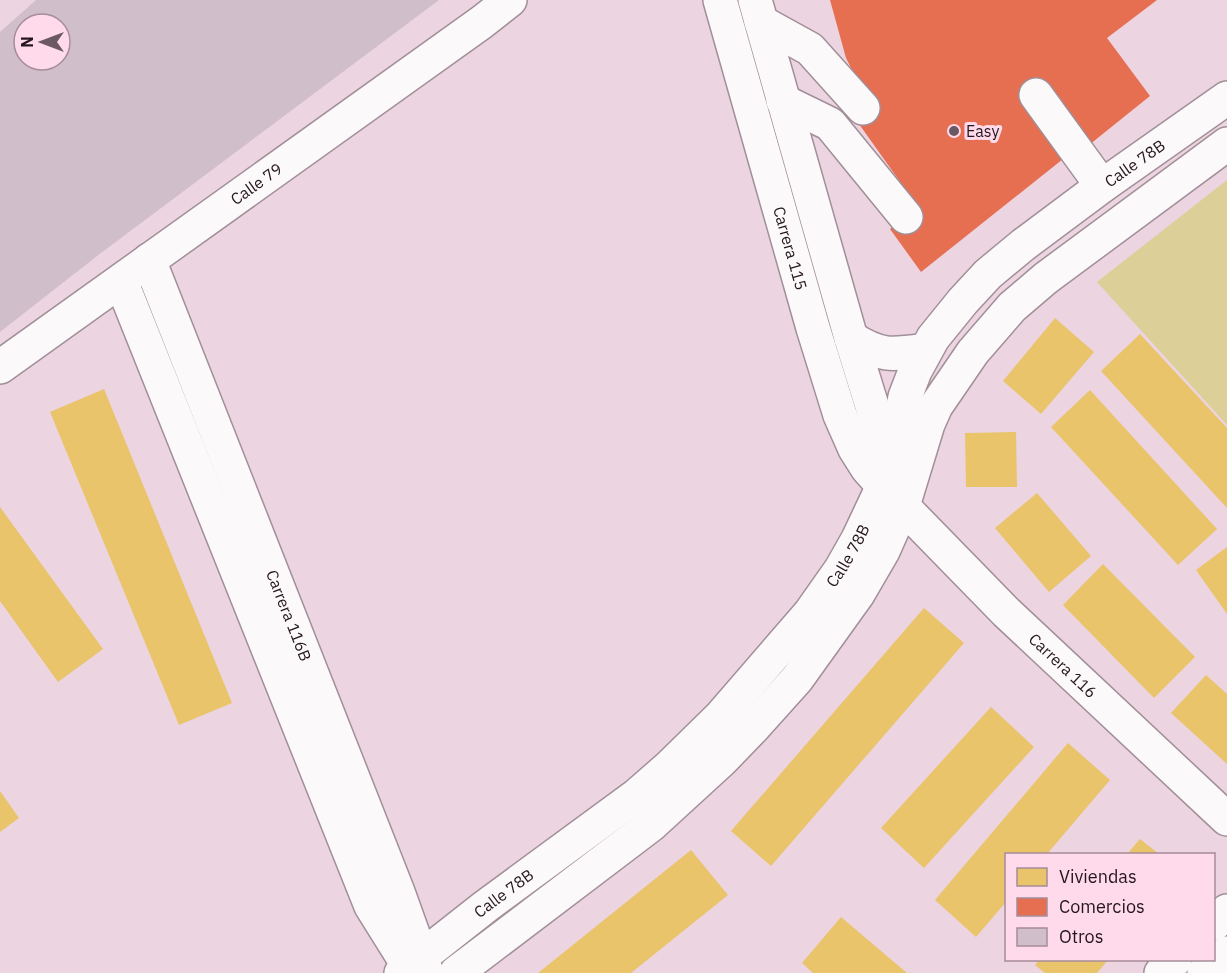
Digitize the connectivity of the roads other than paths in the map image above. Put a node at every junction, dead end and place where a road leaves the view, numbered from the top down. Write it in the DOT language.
graph roads {
  1 [pos="510,0"];
  2 [pos="720,0"];
  3 [pos="758,11"];
  4 [pos="1036,95"];
  5 [pos="1227,98"];
  6 [pos="783,101"];
  7 [pos="863,108"];
  8 [pos="1227,144"];
  9 [pos="1102,186"];
  10 [pos="906,217"];
  11 [pos="149,260"];
  12 [pos="121,281"];
  13 [pos="851,338"];
  14 [pos="926,350"];
  15 [pos="0,367"];
  16 [pos="893,496"];
  17 [pos="1227,819"];
  18 [pos="1227,911"];
  19 [pos="1215,923"];
  20 [pos="1227,953"];
  21 [pos="1174,961"];
  22 [pos="414,968"];
  23 [pos="456,973"];
  24 [pos="1161,973"];
  25 [pos="1204,973"];
  1 -- 11 [label="street, Calle 79"];
  2 -- 16 [label="street, Carrera 115"];
  3 -- 6 [label="street, Carrera 115"];
  3 -- 7 [label="street"];
  4 -- 9 [label="street"];
  5 -- 9 [label="street, Calle 78B"];
  6 -- 10 [label="street"];
  6 -- 13 [label="street, Carrera 115"];
  8 -- 16 [label="street, Calle 78B"];
  9 -- 14 [label="street, Calle 78B"];
  11 -- 12 [label="street, Calle 79"];
  11 -- 22 [label="street, Carrera 116B"];
  12 -- 15 [label="street, Calle 79"];
  12 -- 22 [label="street, Carrera 116B"];
  13 -- 14 [label="street"];
  13 -- 16 [label="street, Carrera 115"];
  14 -- 16 [label="street, Calle 78B"];
  16 -- 17 [label="street, Carrera 116"];
  16 -- 22 [label="street, Calle 78B"];
  16 -- 23 [label="street, Calle 78B"];
  18 -- 19 [label="street"];
  20 -- 25 [label="street"];
  21 -- 24 [label="street"];
}
